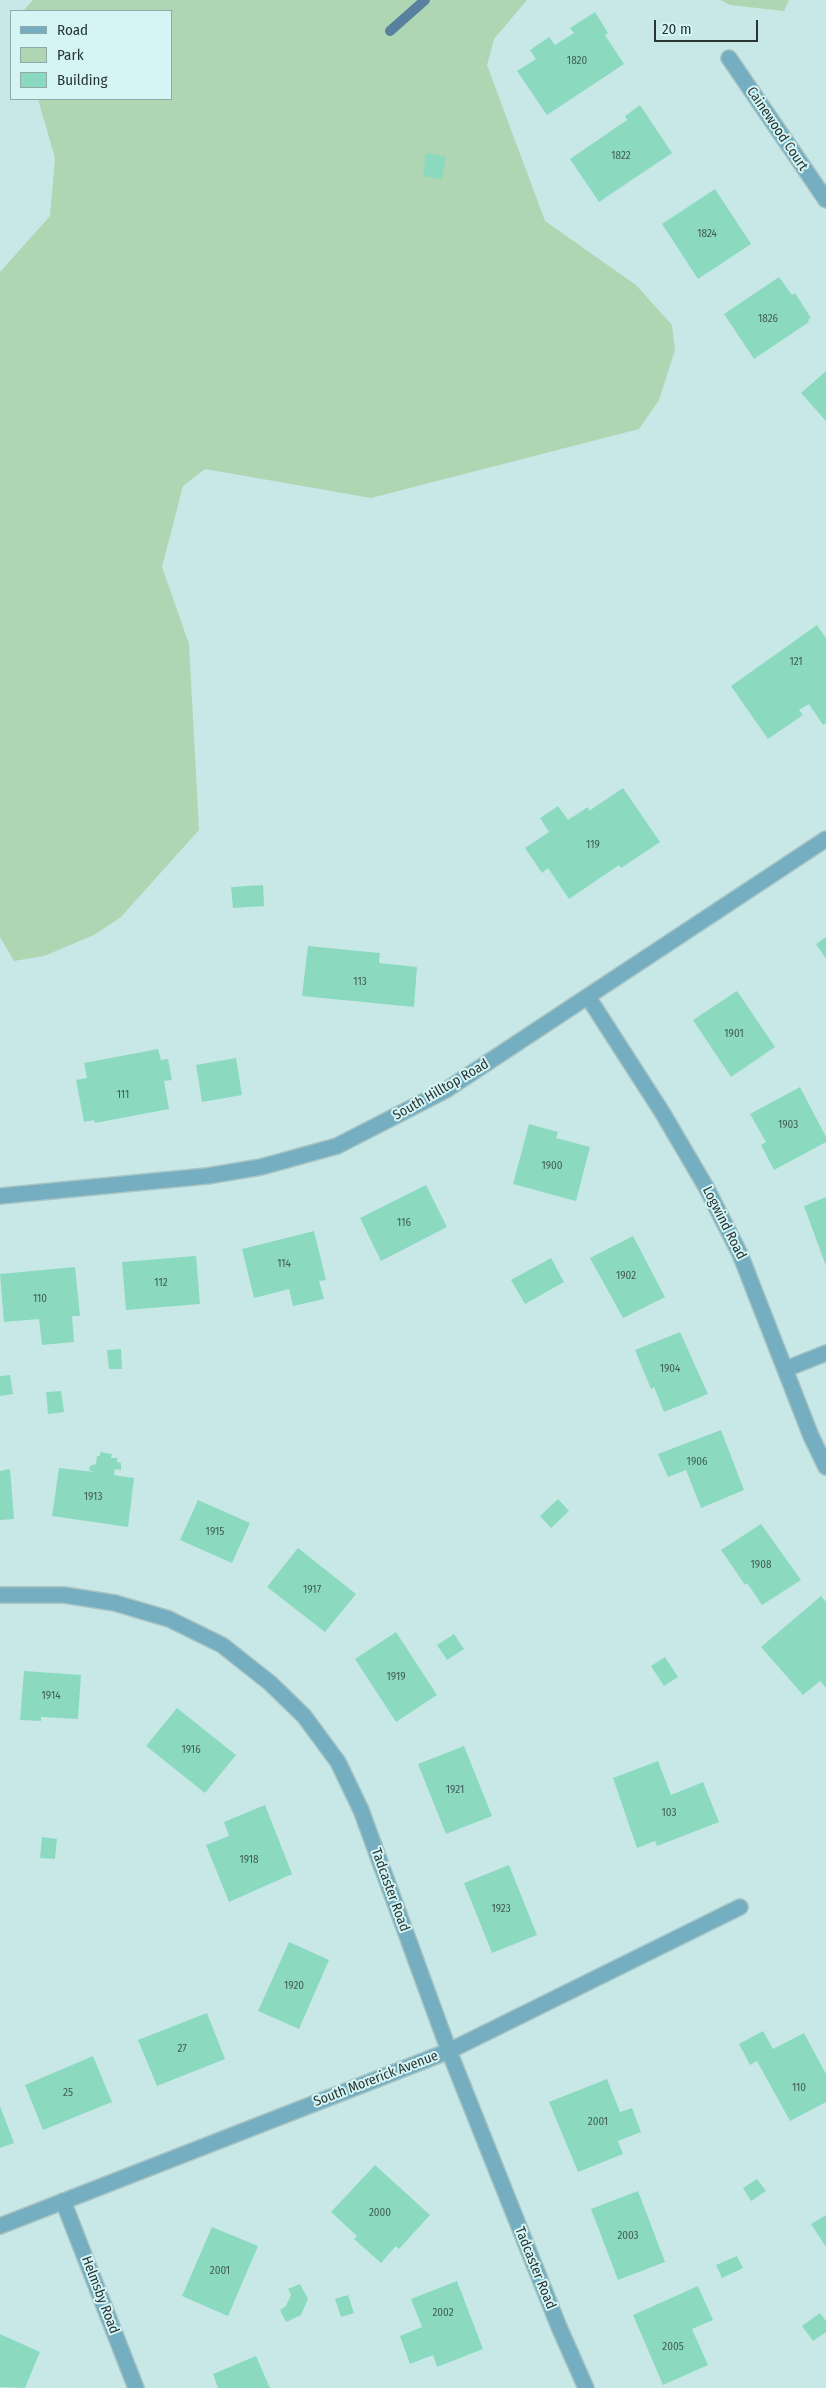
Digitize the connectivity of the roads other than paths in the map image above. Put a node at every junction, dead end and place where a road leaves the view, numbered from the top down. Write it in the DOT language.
graph roads {
  1 [pos="729,58"];
  2 [pos="826,200"];
  3 [pos="826,839"];
  4 [pos="588,997"];
  5 [pos="0,1196"];
  6 [pos="826,1353"];
  7 [pos="786,1369"];
  8 [pos="826,1466"];
  9 [pos="0,1595"];
  10 [pos="740,1906"];
  11 [pos="448,2051"];
  12 [pos="63,2201"];
  13 [pos="0,2226"];
  14 [pos="136,2388"];
  15 [pos="586,2388"];
  1 -- 2 [label="street, Cainewood Court"];
  3 -- 4 [label="street, South Hilltop Road"];
  4 -- 5 [label="street, South Hilltop Road"];
  4 -- 7 [label="street, Logwind Road"];
  6 -- 7 [label="street"];
  7 -- 8 [label="street, Logwind Road"];
  9 -- 11 [label="street, Tadcaster Road"];
  10 -- 11 [label="street, South Morerick Avenue"];
  11 -- 12 [label="street, South Morerick Avenue"];
  11 -- 15 [label="street, Tadcaster Road"];
  12 -- 13 [label="street, South Morerick Avenue"];
  12 -- 14 [label="street, Helmsby Road"];
}
